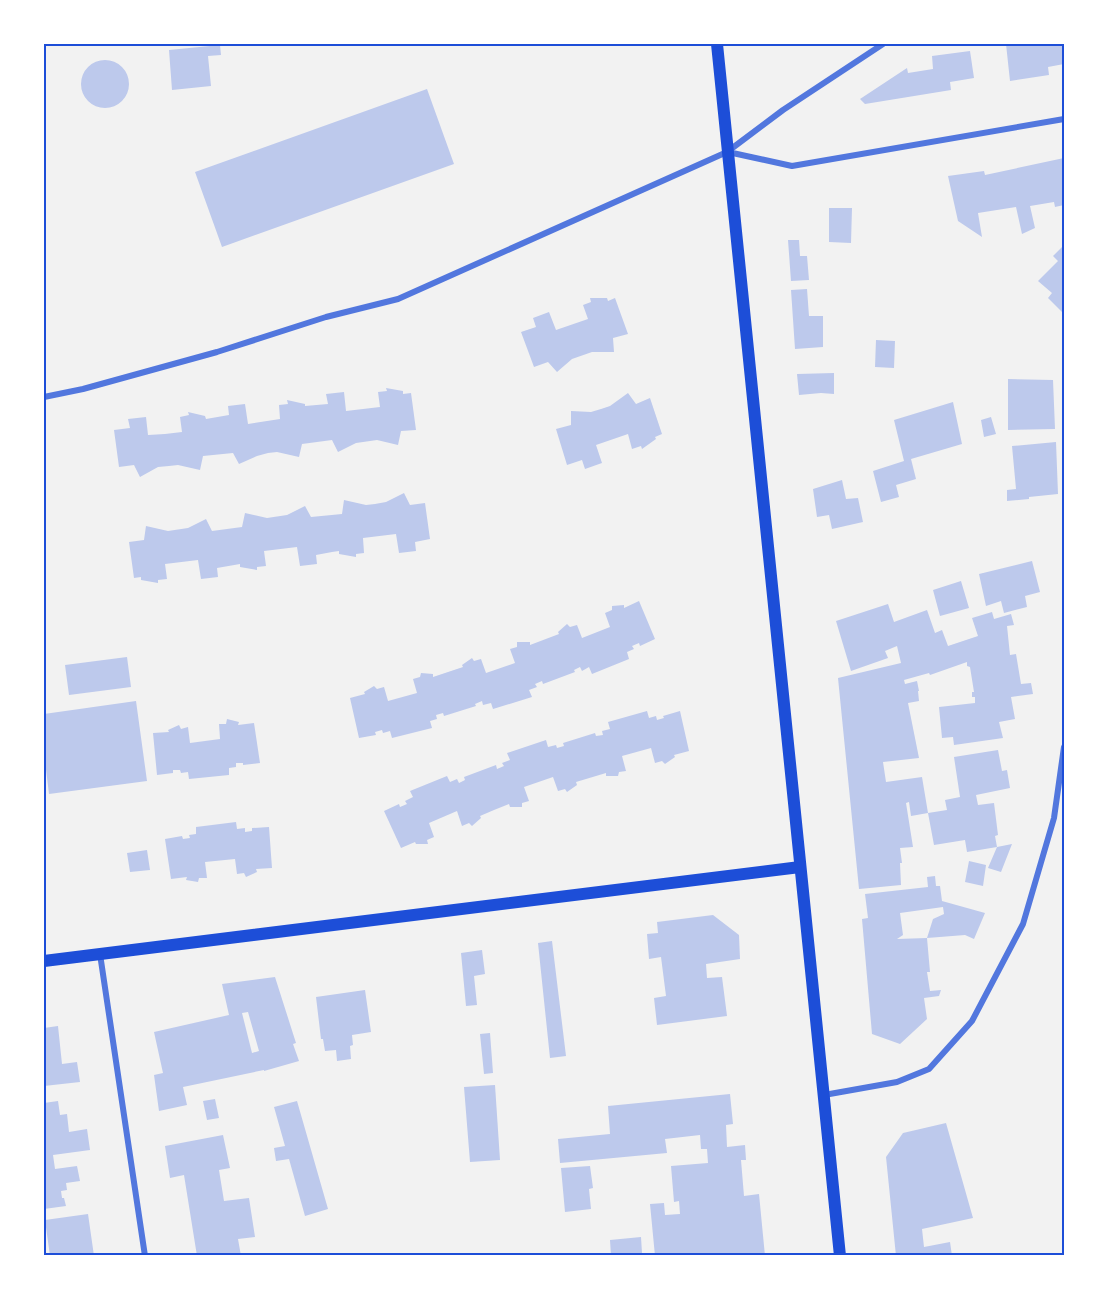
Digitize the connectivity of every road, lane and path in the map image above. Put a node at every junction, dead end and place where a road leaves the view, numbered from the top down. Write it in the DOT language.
graph roads {
  1 [pos="717,44"];
  2 [pos="883,44"];
  3 [pos="1065,119"];
  4 [pos="727,152"];
  5 [pos="44,397"];
  6 [pos="1065,747"];
  7 [pos="800,867"];
  8 [pos="100,954"];
  9 [pos="44,962"];
  10 [pos="824,1095"];
  11 [pos="145,1256"];
  12 [pos="840,1256"];
  1 -- 4 [label="main road"];
  2 -- 4 [label="street"];
  3 -- 4 [label="street"];
  4 -- 5 [label="street"];
  4 -- 7 [label="main road"];
  6 -- 10 [label="street"];
  7 -- 8 [label="main road"];
  7 -- 10 [label="main road"];
  8 -- 9 [label="main road"];
  8 -- 11 [label="street"];
  10 -- 12 [label="main road"];
}
